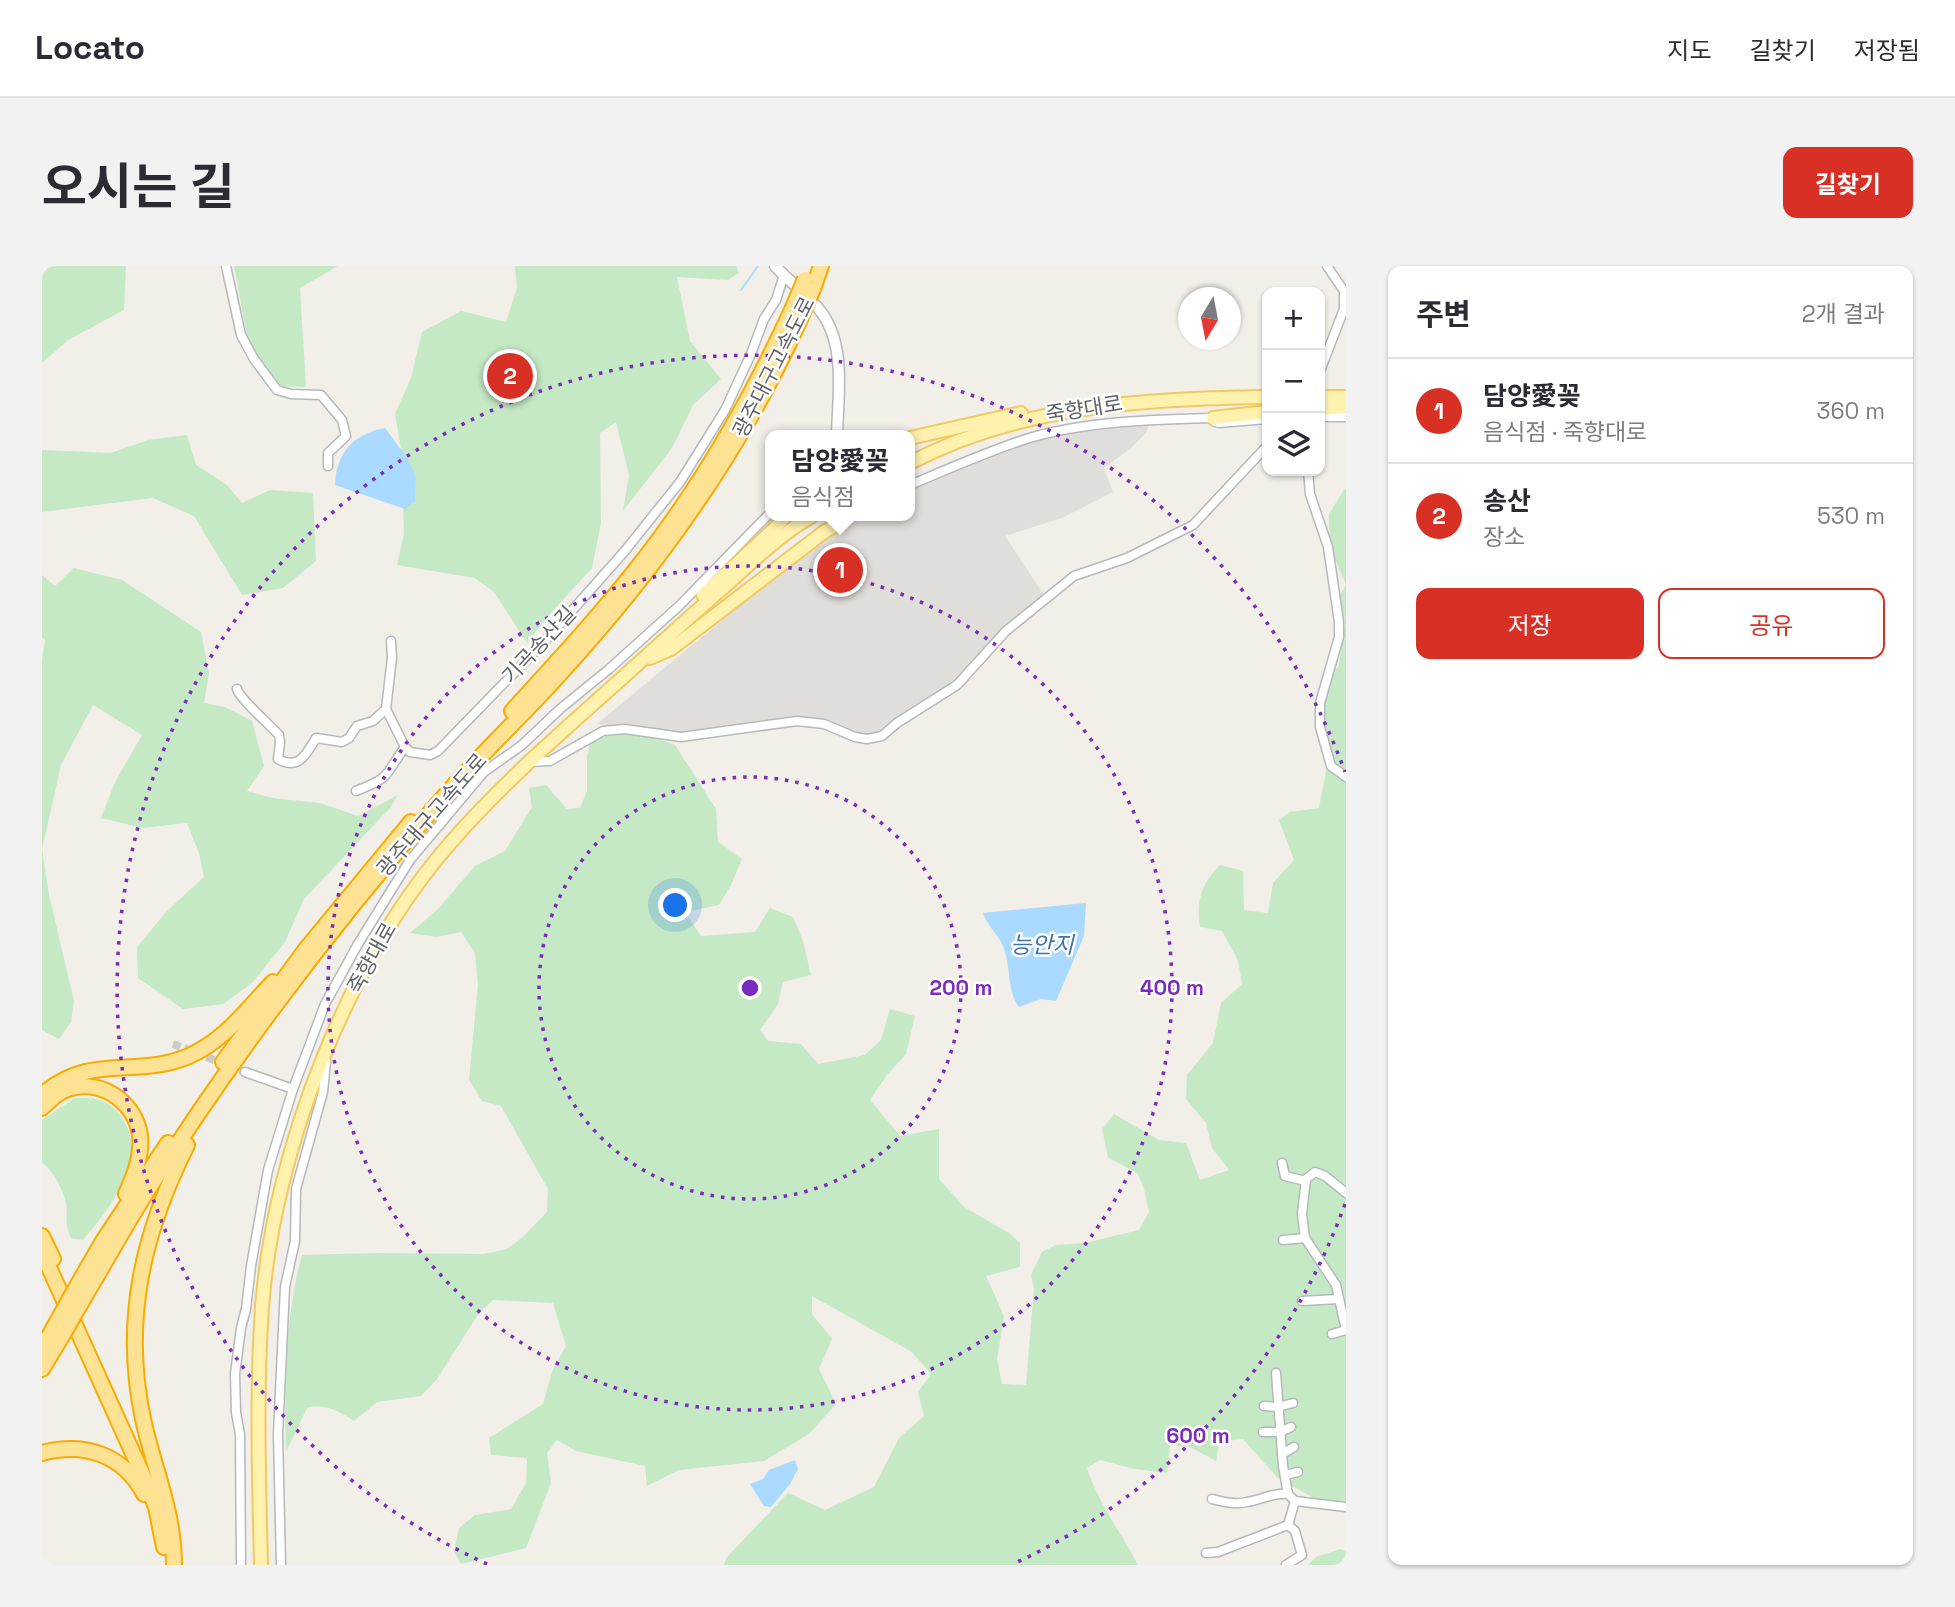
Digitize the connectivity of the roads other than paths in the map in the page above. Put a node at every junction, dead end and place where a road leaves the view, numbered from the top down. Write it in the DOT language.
graph roads {
  1 [pos="226,266"];
  2 [pos="775,266"];
  3 [pos="821,266"];
  4 [pos="1327,266"];
  5 [pos="784,275"];
  6 [pos="809,278"];
  7 [pos="796,314"];
  8 [pos="1325,358"];
  9 [pos="1262,397"];
  10 [pos="1325,397"];
  11 [pos="1346,397"];
  12 [pos="1346,407"];
  13 [pos="1325,409"];
  14 [pos="1063,411"];
  15 [pos="1262,413"];
  16 [pos="1325,417"];
  17 [pos="1346,417"];
  18 [pos="1213,418"];
  19 [pos="1262,419"];
  20 [pos="837,430"];
  21 [pos="915,437"];
  22 [pos="1262,451"];
  23 [pos="915,461"];
  24 [pos="328,466"];
  25 [pos="1308,476"];
  26 [pos="915,483"];
  27 [pos="765,518"];
  28 [pos="781,521"];
  29 [pos="805,521"];
  30 [pos="840,521"];
  31 [pos="685,622"];
  32 [pos="391,641"];
  33 [pos="640,662"];
  34 [pos="237,690"];
  35 [pos="386,709"];
  36 [pos="405,747"];
  37 [pos="529,762"];
  38 [pos="1346,777"];
  39 [pos="356,791"];
  40 [pos="306,949"];
  41 [pos="328,1048"];
  42 [pos="245,1072"];
  43 [pos="293,1088"];
  44 [pos="215,1090"];
  45 [pos="42,1095"];
  46 [pos="42,1108"];
  47 [pos="1282,1163"];
  48 [pos="1306,1181"];
  49 [pos="1346,1193"];
  50 [pos="42,1236"];
  51 [pos="1305,1238"];
  52 [pos="1283,1240"];
  53 [pos="103,1241"];
  54 [pos="42,1252"];
  55 [pos="81,1291"];
  56 [pos="1338,1299"];
  57 [pos="1302,1301"];
  58 [pos="57,1333"];
  59 [pos="1332,1334"];
  60 [pos="42,1349"];
  61 [pos="42,1369"];
  62 [pos="1276,1373"];
  63 [pos="1293,1403"];
  64 [pos="1264,1406"];
  65 [pos="1278,1407"];
  66 [pos="1291,1427"];
  67 [pos="1264,1432"];
  68 [pos="1280,1432"];
  69 [pos="1294,1447"];
  70 [pos="42,1453"];
  71 [pos="1282,1454"];
  72 [pos="1298,1472"];
  73 [pos="1284,1475"];
  74 [pos="1288,1494"];
  75 [pos="1212,1499"];
  76 [pos="1295,1502"];
  77 [pos="1346,1507"];
  78 [pos="1288,1525"];
  79 [pos="168,1538"];
  80 [pos="1206,1553"];
  81 [pos="166,1565"];
  82 [pos="174,1565"];
  83 [pos="241,1565"];
  84 [pos="261,1565"];
  85 [pos="281,1565"];
  86 [pos="1286,1565"];
  1 -- 24 [label="street"];
  2 -- 5 [label="street"];
  3 -- 6 [label="highway, 광주대구고속도로"];
  4 -- 8 [label="street"];
  5 -- 20 [label="street"];
  5 -- 36 [label="street, 기곡송산길"];
  6 -- 7 [label="highway, 광주대구고속도로, bridge"];
  7 -- 40 [label="highway, 광주대구고속도로"];
  7 -- 44 [label="highway, 광주대구고속도로"];
  9 -- 14 [label="main road, 죽향대로"];
  10 -- 11 [label="main road"];
  12 -- 13 [label="main road"];
  14 -- 21 [label="main road"];
  14 -- 23 [label="main road, 죽향대로"];
  15 -- 18 [label="main road"];
  16 -- 17 [label="street"];
  18 -- 19 [label="street"];
  18 -- 26 [label="street"];
  22 -- 37 [label="street"];
  25 -- 38 [label="street"];
  27 -- 43 [label="street"];
  28 -- 31 [label="main road"];
  29 -- 31 [label="main road, 죽향대로"];
  30 -- 33 [label="main road"];
  31 -- 33 [label="main road, 죽향대로"];
  32 -- 35 [label="street"];
  33 -- 37 [label="main road, 죽향대로"];
  34 -- 35 [label="street"];
  35 -- 36 [label="street"];
  36 -- 39 [label="street"];
  37 -- 41 [label="main road, 죽향대로"];
  40 -- 45 [label="highway"];
  40 -- 53 [label="highway, 광주대구고속도로"];
  41 -- 84 [label="main road, 죽향대로"];
  41 -- 85 [label="street"];
  42 -- 43 [label="street"];
  43 -- 83 [label="street"];
  44 -- 55 [label="highway, 광주대구고속도로"];
  44 -- 79 [label="highway"];
  46 -- 53 [label="highway"];
  47 -- 48 [label="street"];
  48 -- 49 [label="street"];
  48 -- 51 [label="street"];
  50 -- 79 [label="highway"];
  51 -- 52 [label="street"];
  51 -- 56 [label="street"];
  53 -- 55 [label="highway, 광주대구고속도로"];
  54 -- 79 [label="highway"];
  55 -- 58 [label="highway, 광주대구고속도로, bridge"];
  56 -- 57 [label="street"];
  56 -- 59 [label="street"];
  58 -- 60 [label="highway, 광주대구고속도로"];
  58 -- 61 [label="highway, 광주대구고속도로"];
  62 -- 65 [label="street"];
  63 -- 65 [label="street"];
  64 -- 65 [label="street"];
  65 -- 68 [label="street"];
  66 -- 68 [label="street"];
  67 -- 68 [label="street"];
  68 -- 71 [label="street"];
  69 -- 71 [label="street"];
  70 -- 79 [label="highway"];
  71 -- 73 [label="street"];
  72 -- 73 [label="street"];
  73 -- 74 [label="street"];
  74 -- 75 [label="street"];
  74 -- 76 [label="street"];
  76 -- 77 [label="street"];
  76 -- 78 [label="street"];
  78 -- 80 [label="street"];
  78 -- 86 [label="street"];
  79 -- 81 [label="highway"];
  79 -- 82 [label="highway"];
}
